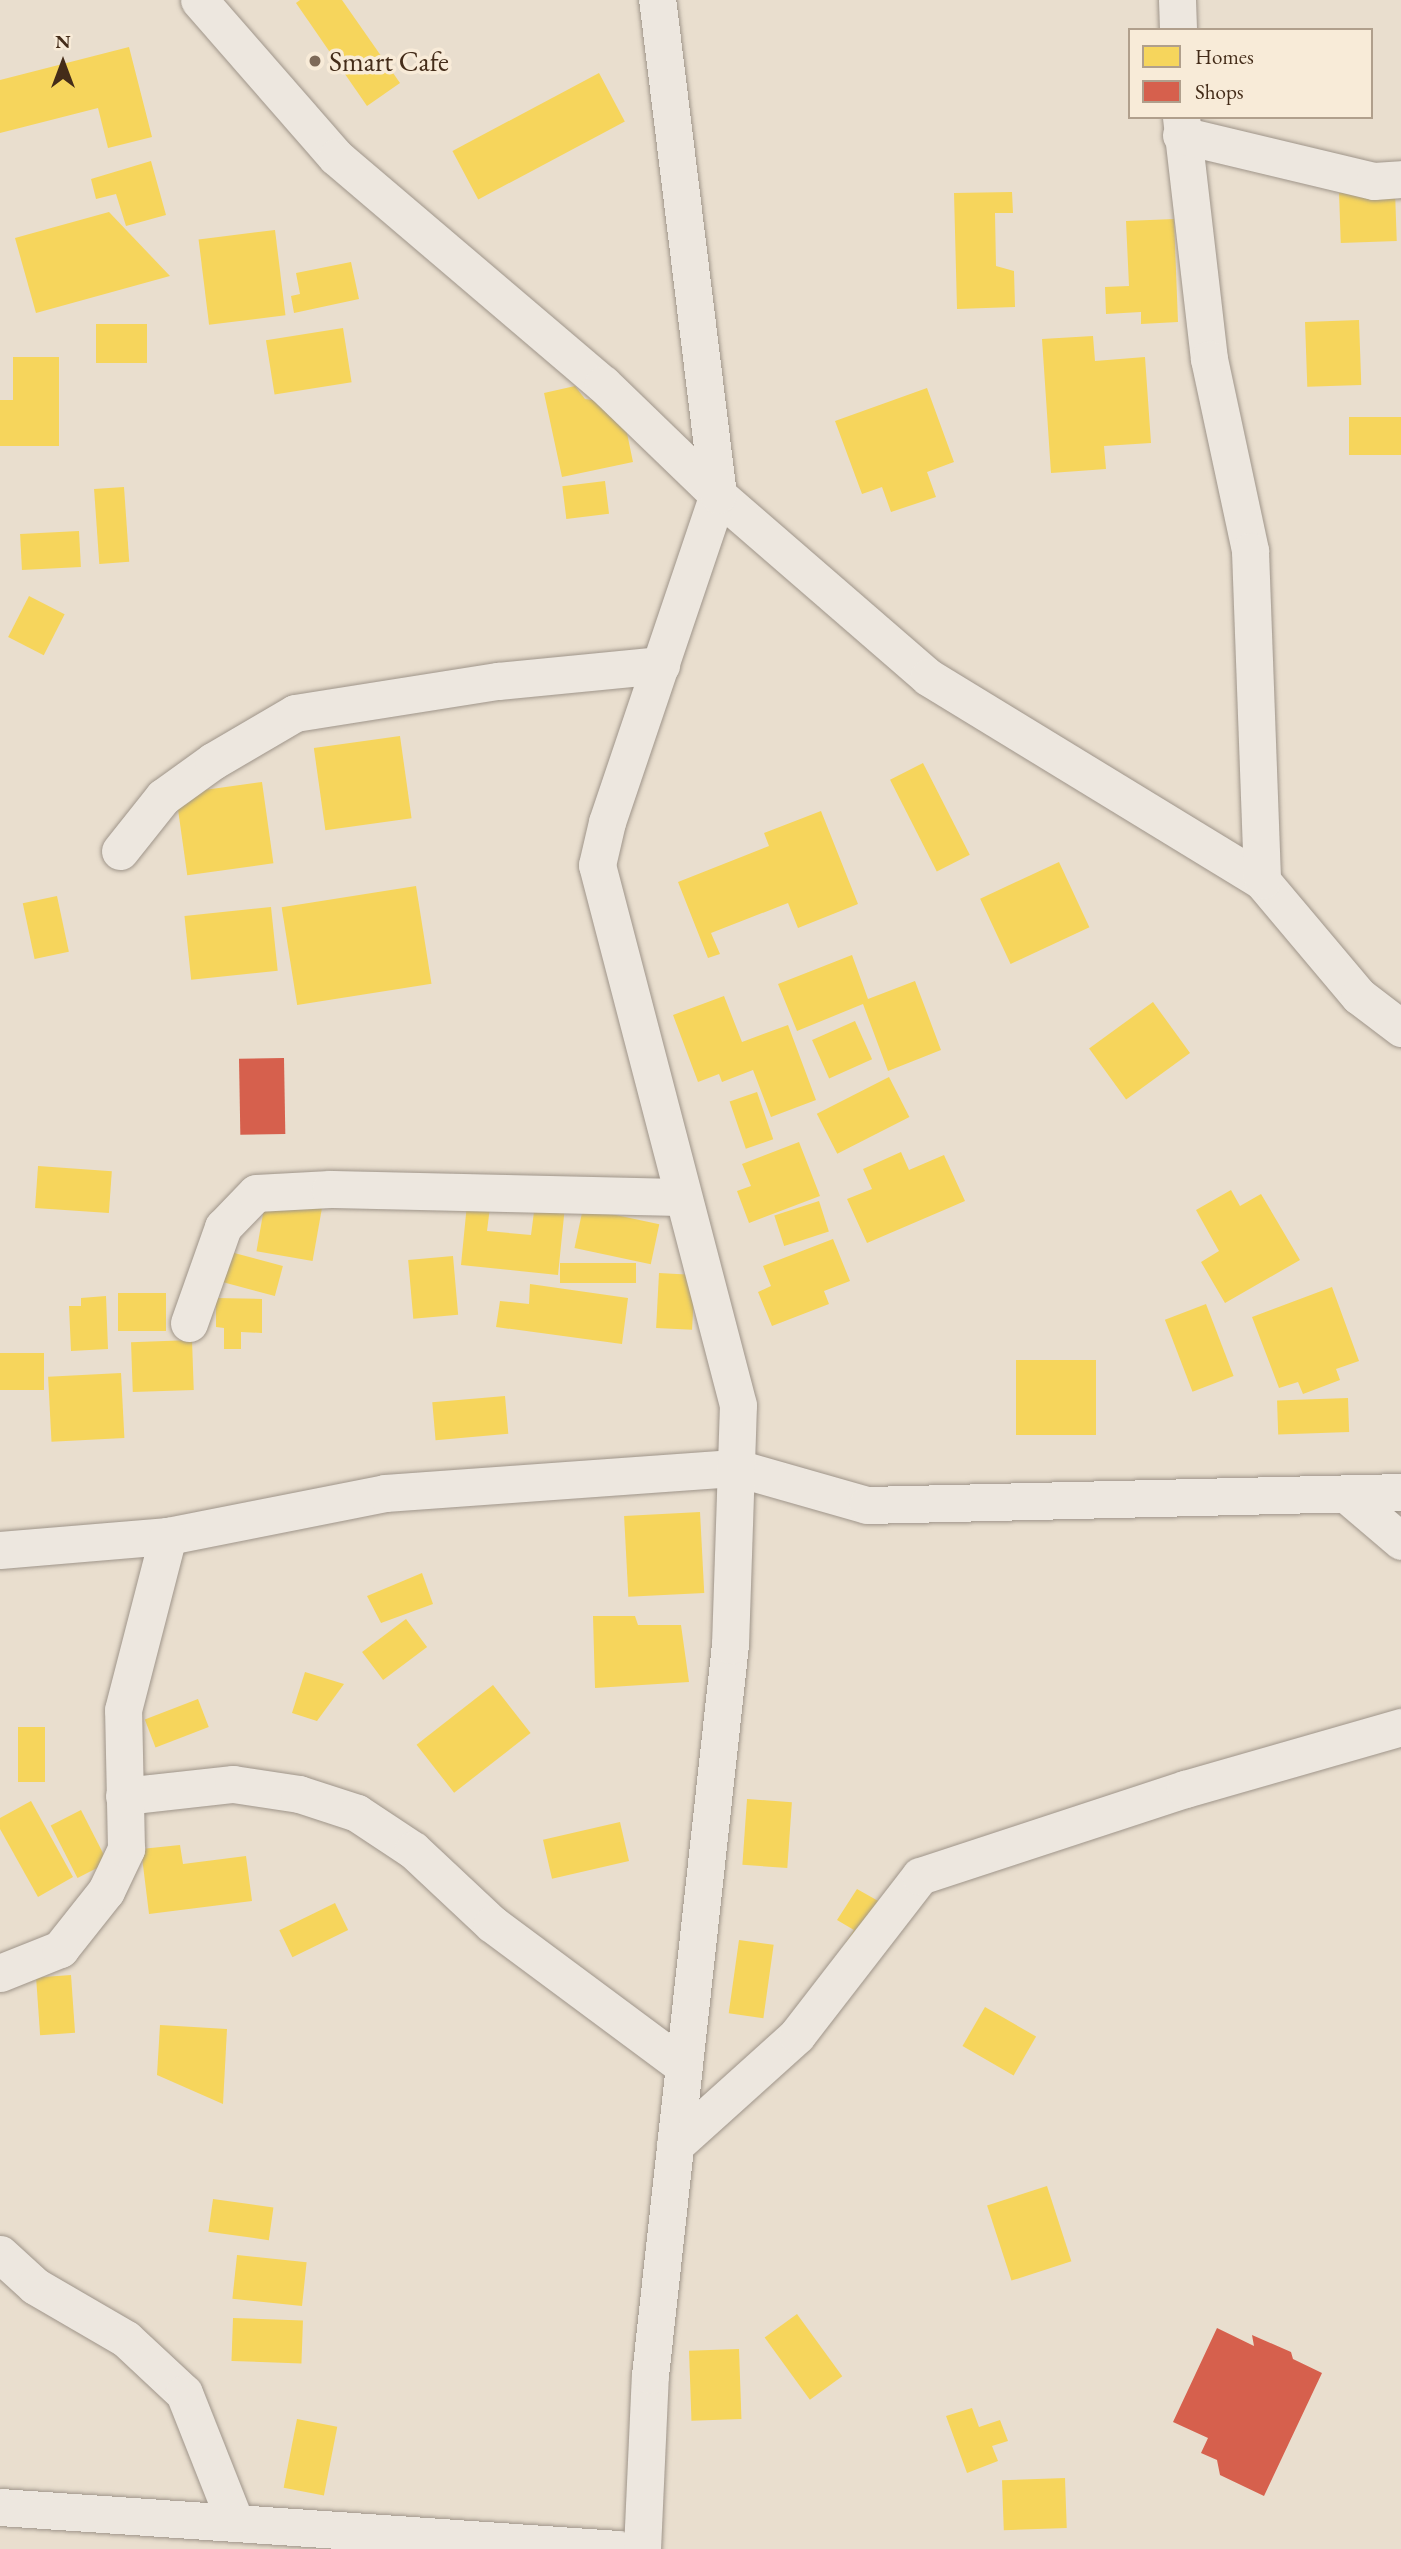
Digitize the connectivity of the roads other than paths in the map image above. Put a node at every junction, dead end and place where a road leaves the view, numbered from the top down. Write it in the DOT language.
graph roads {
  1 [pos="200,0"];
  2 [pos="656,0"];
  3 [pos="1177,0"];
  4 [pos="1178,28"];
  5 [pos="1181,126"];
  6 [pos="1401,179"];
  7 [pos="718,495"];
  8 [pos="660,665"];
  9 [pos="120,851"];
  10 [pos="1262,881"];
  11 [pos="1401,1028"];
  12 [pos="682,1197"];
  13 [pos="189,1323"];
  14 [pos="737,1468"];
  15 [pos="1401,1492"];
  16 [pos="1346,1494"];
  17 [pos="168,1536"];
  18 [pos="1401,1541"];
  19 [pos="0,1550"];
  20 [pos="1401,1727"];
  21 [pos="124,1796"];
  22 [pos="0,1973"];
  23 [pos="683,2066"];
  24 [pos="675,2145"];
  25 [pos="0,2254"];
  26 [pos="0,2507"];
  27 [pos="235,2522"];
  28 [pos="618,2549"];
  29 [pos="642,2549"];
  1 -- 7 [label="street"];
  2 -- 7 [label="street"];
  3 -- 4 [label="street"];
  5 -- 6 [label="street"];
  5 -- 10 [label="street"];
  7 -- 8 [label="street"];
  7 -- 10 [label="street"];
  8 -- 9 [label="street"];
  8 -- 12 [label="street"];
  10 -- 11 [label="street"];
  12 -- 13 [label="street"];
  12 -- 14 [label="street"];
  14 -- 16 [label="street"];
  14 -- 17 [label="street"];
  14 -- 23 [label="street"];
  15 -- 16 [label="street"];
  16 -- 18 [label="street"];
  17 -- 19 [label="street"];
  17 -- 21 [label="street"];
  20 -- 24 [label="street"];
  21 -- 22 [label="street"];
  21 -- 23 [label="street"];
  23 -- 24 [label="street"];
  24 -- 29 [label="street"];
  25 -- 27 [label="street"];
  26 -- 27 [label="street"];
  27 -- 28 [label="street"];
}
